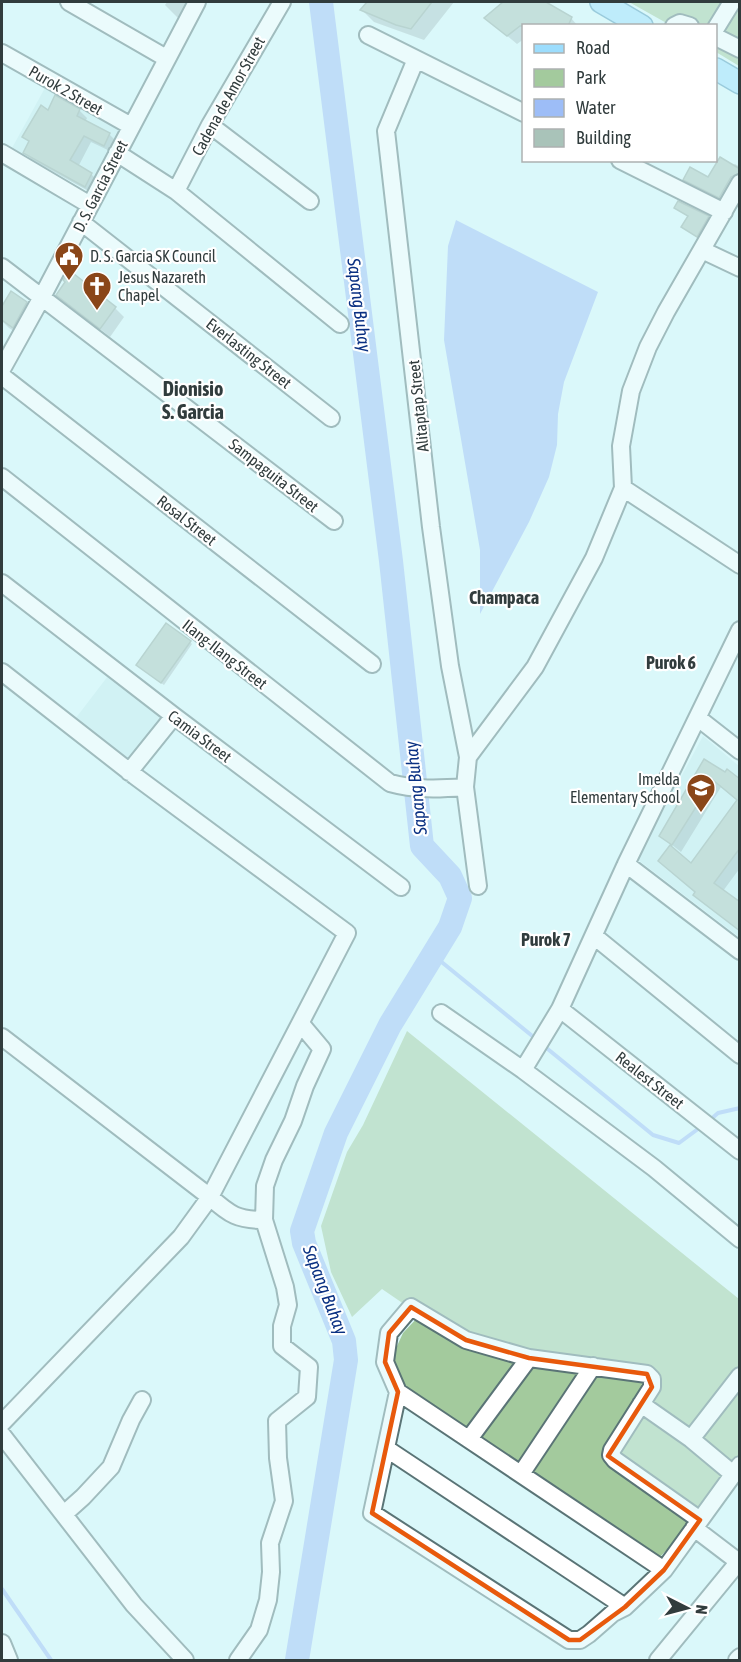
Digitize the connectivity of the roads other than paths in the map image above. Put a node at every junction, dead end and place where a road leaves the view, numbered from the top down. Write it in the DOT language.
graph roads {
  1 [pos="69,2"];
  2 [pos="197,2"];
  3 [pos="282,2"];
  4 [pos="601,2"];
  5 [pos="732,2"];
  6 [pos="639,24"];
  7 [pos="717,26"];
  8 [pos="368,35"];
  9 [pos="717,38"];
  10 [pos="740,49"];
  11 [pos="2,53"];
  12 [pos="166,58"];
  13 [pos="416,59"];
  14 [pos="717,70"];
  15 [pos="740,83"];
  16 [pos="522,112"];
  17 [pos="210,125"];
  18 [pos="131,126"];
  19 [pos="2,153"];
  20 [pos="117,153"];
  21 [pos="624,162"];
  22 [pos="740,183"];
  23 [pos="176,191"];
  24 [pos="310,201"];
  25 [pos="90,205"];
  26 [pos="724,212"];
  27 [pos="81,222"];
  28 [pos="702,250"];
  29 [pos="2,267"];
  30 [pos="740,268"];
  31 [pos="42,297"];
  32 [pos="340,324"];
  33 [pos="2,369"];
  34 [pos="2,376"];
  35 [pos="331,418"];
  36 [pos="2,477"];
  37 [pos="623,488"];
  38 [pos="334,521"];
  39 [pos="740,565"];
  40 [pos="2,583"];
  41 [pos="738,640"];
  42 [pos="372,663"];
  43 [pos="2,672"];
  44 [pos="174,716"];
  45 [pos="698,718"];
  46 [pos="740,751"];
  47 [pos="468,757"];
  48 [pos="129,772"];
  49 [pos="465,787"];
  50 [pos="626,864"];
  51 [pos="478,886"];
  52 [pos="401,887"];
  53 [pos="594,936"];
  54 [pos="740,951"];
  55 [pos="560,1009"];
  56 [pos="441,1013"];
  57 [pos="301,1024"];
  58 [pos="2,1037"];
  59 [pos="740,1055"];
  60 [pos="523,1070"];
  61 [pos="740,1151"];
  62 [pos="210,1197"];
  63 [pos="264,1220"];
  64 [pos="740,1239"];
  65 [pos="529,1358"];
  66 [pos="593,1366"];
  67 [pos="740,1376"];
  68 [pos="398,1392"];
  69 [pos="142,1400"];
  70 [pos="641,1404"];
  71 [pos="2,1423"];
  72 [pos="2,1435"];
  73 [pos="469,1439"];
  74 [pos="691,1439"];
  75 [pos="387,1449"];
  76 [pos="736,1469"];
  77 [pos="521,1474"];
  78 [pos="64,1514"];
  79 [pos="697,1524"];
  80 [pos="739,1562"];
  81 [pos="664,1570"];
  82 [pos="625,1607"];
  83 [pos="2,1643"];
  84 [pos="9,1660"];
  85 [pos="185,1660"];
  86 [pos="238,1660"];
  87 [pos="658,1660"];
  1 -- 12 [label="street"];
  2 -- 12 [label="street, D. S. Garcia Street"];
  3 -- 17 [label="street, Cadena de Amor Street"];
  4 -- 6 [label="main road"];
  5 -- 7 [label="street"];
  8 -- 13 [label="street"];
  9 -- 10 [label="street"];
  11 -- 18 [label="street, Purok 2 Street"];
  12 -- 18 [label="street, D. S. Garcia Street"];
  13 -- 16 [label="street"];
  13 -- 47 [label="street, Alitaptap Street"];
  14 -- 15 [label="main road"];
  17 -- 23 [label="street, Cadena de Amor Street"];
  17 -- 24 [label="street"];
  18 -- 20 [label="street, D. S. Garcia Street"];
  19 -- 25 [label="street"];
  20 -- 23 [label="street"];
  20 -- 25 [label="street, D. S. Garcia Street"];
  21 -- 26 [label="street"];
  22 -- 26 [label="street"];
  23 -- 32 [label="street"];
  25 -- 27 [label="street, D. S. Garcia Street"];
  26 -- 28 [label="street"];
  27 -- 31 [label="street, D. S. Garcia Street"];
  27 -- 35 [label="street, Everlasting Street"];
  28 -- 30 [label="street"];
  28 -- 37 [label="street"];
  29 -- 31 [label="street, Sampaguita Street"];
  31 -- 33 [label="street, D. S. Garcia Street"];
  31 -- 38 [label="street, Sampaguita Street"];
  34 -- 42 [label="street, Rosal Street"];
  36 -- 49 [label="street, Ilang-Ilang Street"];
  37 -- 39 [label="street"];
  37 -- 47 [label="street"];
  40 -- 44 [label="street, Camia Street"];
  41 -- 45 [label="street"];
  43 -- 48 [label="street"];
  44 -- 48 [label="street"];
  44 -- 52 [label="street, Camia Street"];
  45 -- 46 [label="street"];
  45 -- 50 [label="street"];
  47 -- 49 [label="street, Alitaptap Street"];
  48 -- 57 [label="street"];
  49 -- 51 [label="street, Alitaptap Street"];
  50 -- 53 [label="street"];
  50 -- 54 [label="street"];
  53 -- 55 [label="street"];
  53 -- 59 [label="street"];
  55 -- 60 [label="street"];
  55 -- 61 [label="street, Realest Street"];
  56 -- 60 [label="street"];
  57 -- 62 [label="street"];
  57 -- 63 [label="street"];
  58 -- 62 [label="street"];
  60 -- 64 [label="street"];
  62 -- 63 [label="street"];
  62 -- 71 [label="street"];
  63 -- 86 [label="street"];
  65 -- 66 [label="street"];
  65 -- 68 [label="street"];
  65 -- 73 [label="street"];
  66 -- 70 [label="street"];
  66 -- 77 [label="street"];
  67 -- 74 [label="street"];
  68 -- 73 [label="street"];
  68 -- 75 [label="street"];
  69 -- 78 [label="street"];
  70 -- 74 [label="street"];
  70 -- 79 [label="street"];
  72 -- 78 [label="street"];
  73 -- 77 [label="street"];
  74 -- 76 [label="street"];
  75 -- 82 [label="street"];
  75 -- 82 [label="street"];
  76 -- 79 [label="street"];
  77 -- 81 [label="street"];
  78 -- 85 [label="street"];
  79 -- 80 [label="street"];
  79 -- 81 [label="street"];
  80 -- 87 [label="street"];
  81 -- 82 [label="street"];
  83 -- 84 [label="street"];
}
